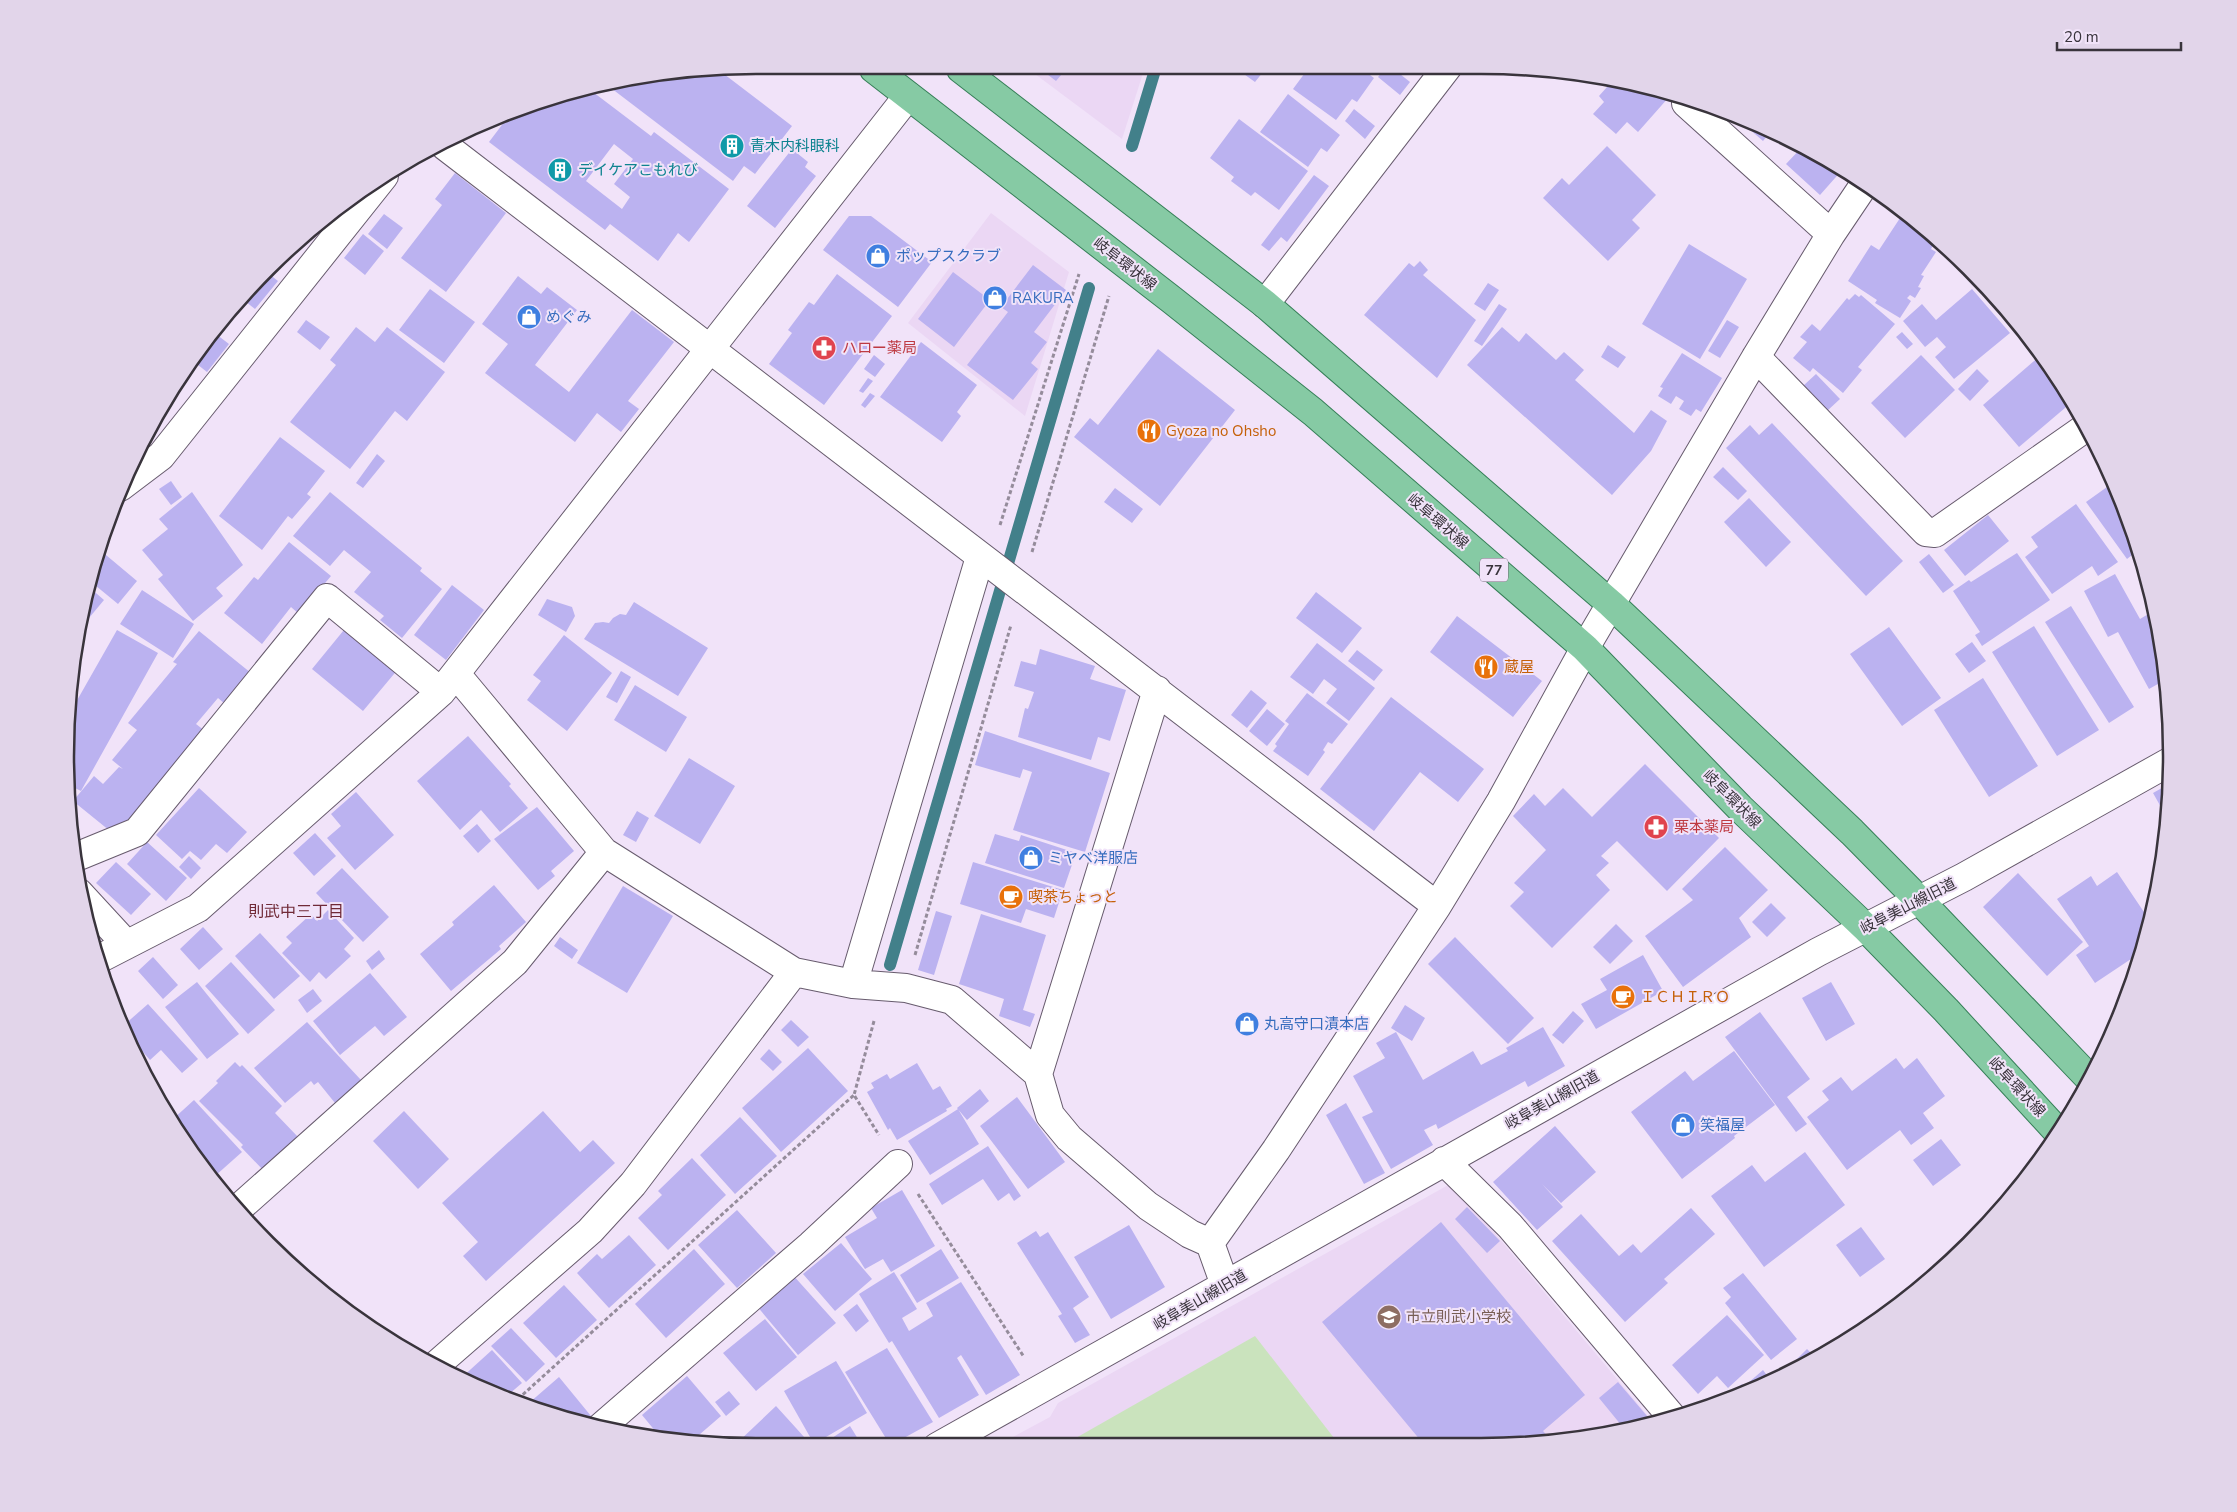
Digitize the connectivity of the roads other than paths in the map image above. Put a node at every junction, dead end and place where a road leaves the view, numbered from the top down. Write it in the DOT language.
graph roads {
  1 [pos="880,74"];
  2 [pos="967,74"];
  3 [pos="1443,74"];
  4 [pos="908,96"];
  5 [pos="1690,107"];
  6 [pos="447,148"];
  7 [pos="1861,190"];
  8 [pos="369,195"];
  9 [pos="1831,234"];
  10 [pos="1265,304"];
  11 [pos="709,348"];
  12 [pos="1756,357"];
  13 [pos="2081,432"];
  14 [pos="134,476"];
  15 [pos="1000,572"];
  16 [pos="1611,604"];
  17 [pos="1585,648"];
  18 [pos="448,683"];
  19 [pos="1157,690"];
  20 [pos="2163,766"];
  21 [pos="604,852"];
  22 [pos="82,855"];
  23 [pos="1919,900"];
  24 [pos="91,906"];
  25 [pos="1437,906"];
  26 [pos="1865,927"];
  27 [pos="126,944"];
  28 [pos="104,956"];
  29 [pos="794,972"];
  30 [pos="853,984"];
  31 [pos="2085,1073"];
  32 [pos="1038,1074"];
  33 [pos="2053,1127"];
  34 [pos="1444,1161"];
  35 [pos="898,1164"];
  36 [pos="242,1205"];
  37 [pos="1210,1244"];
  38 [pos="1225,1285"];
  39 [pos="441,1361"];
  40 [pos="1668,1412"];
  41 [pos="607,1421"];
  42 [pos="953,1438"];
  1 -- 4 [label="main road, 岐阜環状線 / 77"];
  2 -- 10 [label="main road"];
  3 -- 10 [label="street"];
  4 -- 11 [label="street"];
  4 -- 17 [label="main road, 岐阜環状線 / 77"];
  5 -- 9 [label="street"];
  6 -- 11 [label="street"];
  7 -- 9 [label="street"];
  8 -- 14 [label="street"];
  9 -- 12 [label="street"];
  10 -- 16 [label="main road"];
  11 -- 15 [label="street"];
  11 -- 18 [label="street"];
  12 -- 13 [label="street"];
  12 -- 16 [label="street"];
  15 -- 19 [label="street"];
  15 -- 30 [label="street"];
  16 -- 17 [label="street"];
  16 -- 23 [label="main road"];
  17 -- 25 [label="street"];
  17 -- 26 [label="main road, 岐阜環状線 / 77"];
  18 -- 21 [label="street"];
  18 -- 22 [label="street"];
  18 -- 27 [label="street"];
  19 -- 25 [label="street"];
  19 -- 32 [label="street"];
  20 -- 23 [label="street, 岐阜美山線旧道"];
  21 -- 29 [label="street"];
  21 -- 36 [label="street"];
  23 -- 26 [label="street, 岐阜美山線旧道"];
  23 -- 31 [label="main road"];
  24 -- 27 [label="street"];
  25 -- 37 [label="street"];
  26 -- 33 [label="main road, 岐阜環状線 / 77"];
  26 -- 34 [label="street, 岐阜美山線旧道"];
  27 -- 28 [label="street"];
  29 -- 30 [label="street"];
  29 -- 39 [label="street"];
  30 -- 32 [label="street"];
  32 -- 37 [label="street"];
  34 -- 38 [label="street, 岐阜美山線旧道"];
  34 -- 40 [label="street"];
  35 -- 41 [label="street"];
  37 -- 38 [label="street"];
  38 -- 42 [label="street, 岐阜美山線旧道"];
}
